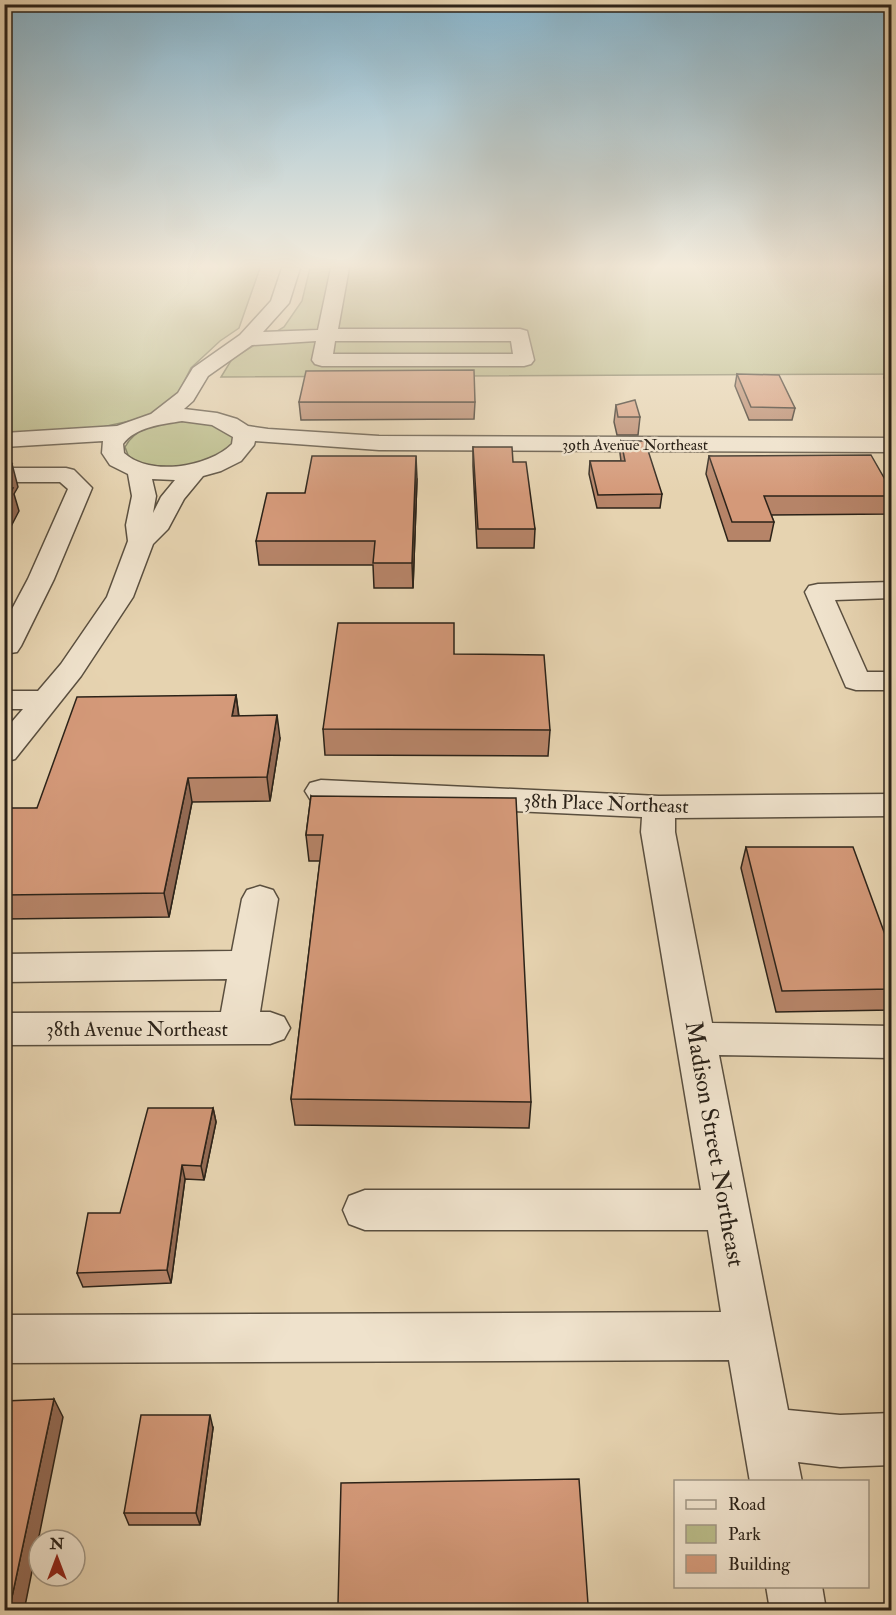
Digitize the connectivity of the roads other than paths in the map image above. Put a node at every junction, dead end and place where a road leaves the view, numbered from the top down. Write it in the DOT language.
graph roads {
  1 [pos="241,343"];
  2 [pos="325,343"];
  3 [pos="521,343"];
  4 [pos="211,366"];
  5 [pos="160,417"];
  6 [pos="221,419"];
  7 [pos="122,432"];
  8 [pos="242,432"];
  9 [pos="4,440"];
  10 [pos="379,443"];
  11 [pos="891,445"];
  12 [pos="4,447"];
  13 [pos="113,455"];
  14 [pos="233,456"];
  15 [pos="139,470"];
  16 [pos="195,471"];
  17 [pos="4,475"];
  18 [pos="141,541"];
  19 [pos="891,590"];
  20 [pos="7,646"];
  21 [pos="891,681"];
  22 [pos="4,700"];
  23 [pos="46,700"];
  24 [pos="4,752"];
  25 [pos="321,791"];
  26 [pos="891,806"];
  27 [pos="659,807"];
  28 [pos="260,899"];
  29 [pos="4,968"];
  30 [pos="248,968"];
  31 [pos="4,1029"];
  32 [pos="696,1039"];
  33 [pos="891,1042"];
  34 [pos="365,1210"];
  35 [pos="727,1210"];
  36 [pos="750,1336"];
  37 [pos="4,1339"];
  38 [pos="768,1433"];
  39 [pos="891,1439"];
  40 [pos="776,1480"];
  41 [pos="794,1588"];
  42 [pos="798,1611"];
  1 -- 4 [label="street"];
  2 -- 3 [label="street"];
  4 -- 5 [label="street"];
  4 -- 6 [label="street"];
  5 -- 6 [label="street"];
  5 -- 7 [label="street"];
  6 -- 8 [label="street"];
  7 -- 9 [label="street"];
  7 -- 13 [label="street"];
  8 -- 10 [label="street, 39th Avenue Northeast"];
  8 -- 14 [label="street"];
  10 -- 11 [label="street, 39th Avenue Northeast"];
  10 -- 14 [label="street, 39th Avenue Northeast"];
  12 -- 13 [label="street"];
  13 -- 15 [label="street"];
  14 -- 16 [label="street, 39th Avenue Northeast"];
  15 -- 16 [label="street"];
  15 -- 18 [label="street"];
  16 -- 18 [label="street"];
  17 -- 20 [label="street"];
  18 -- 23 [label="street"];
  19 -- 21 [label="street"];
  22 -- 23 [label="street"];
  23 -- 24 [label="street"];
  25 -- 27 [label="street, 38th Place Northeast"];
  26 -- 27 [label="street, 38th Place Northeast"];
  27 -- 32 [label="street, Madison Street Northeast"];
  28 -- 30 [label="street"];
  29 -- 30 [label="street"];
  30 -- 31 [label="street, 38th Avenue Northeast"];
  32 -- 33 [label="street"];
  32 -- 35 [label="street, Madison Street Northeast"];
  34 -- 35 [label="street"];
  35 -- 36 [label="street, Madison Street Northeast"];
  36 -- 37 [label="street"];
  36 -- 38 [label="street, Madison Street Northeast"];
  38 -- 39 [label="street"];
  38 -- 40 [label="street, Madison Street Northeast"];
  41 -- 42 [label="street"];
}
